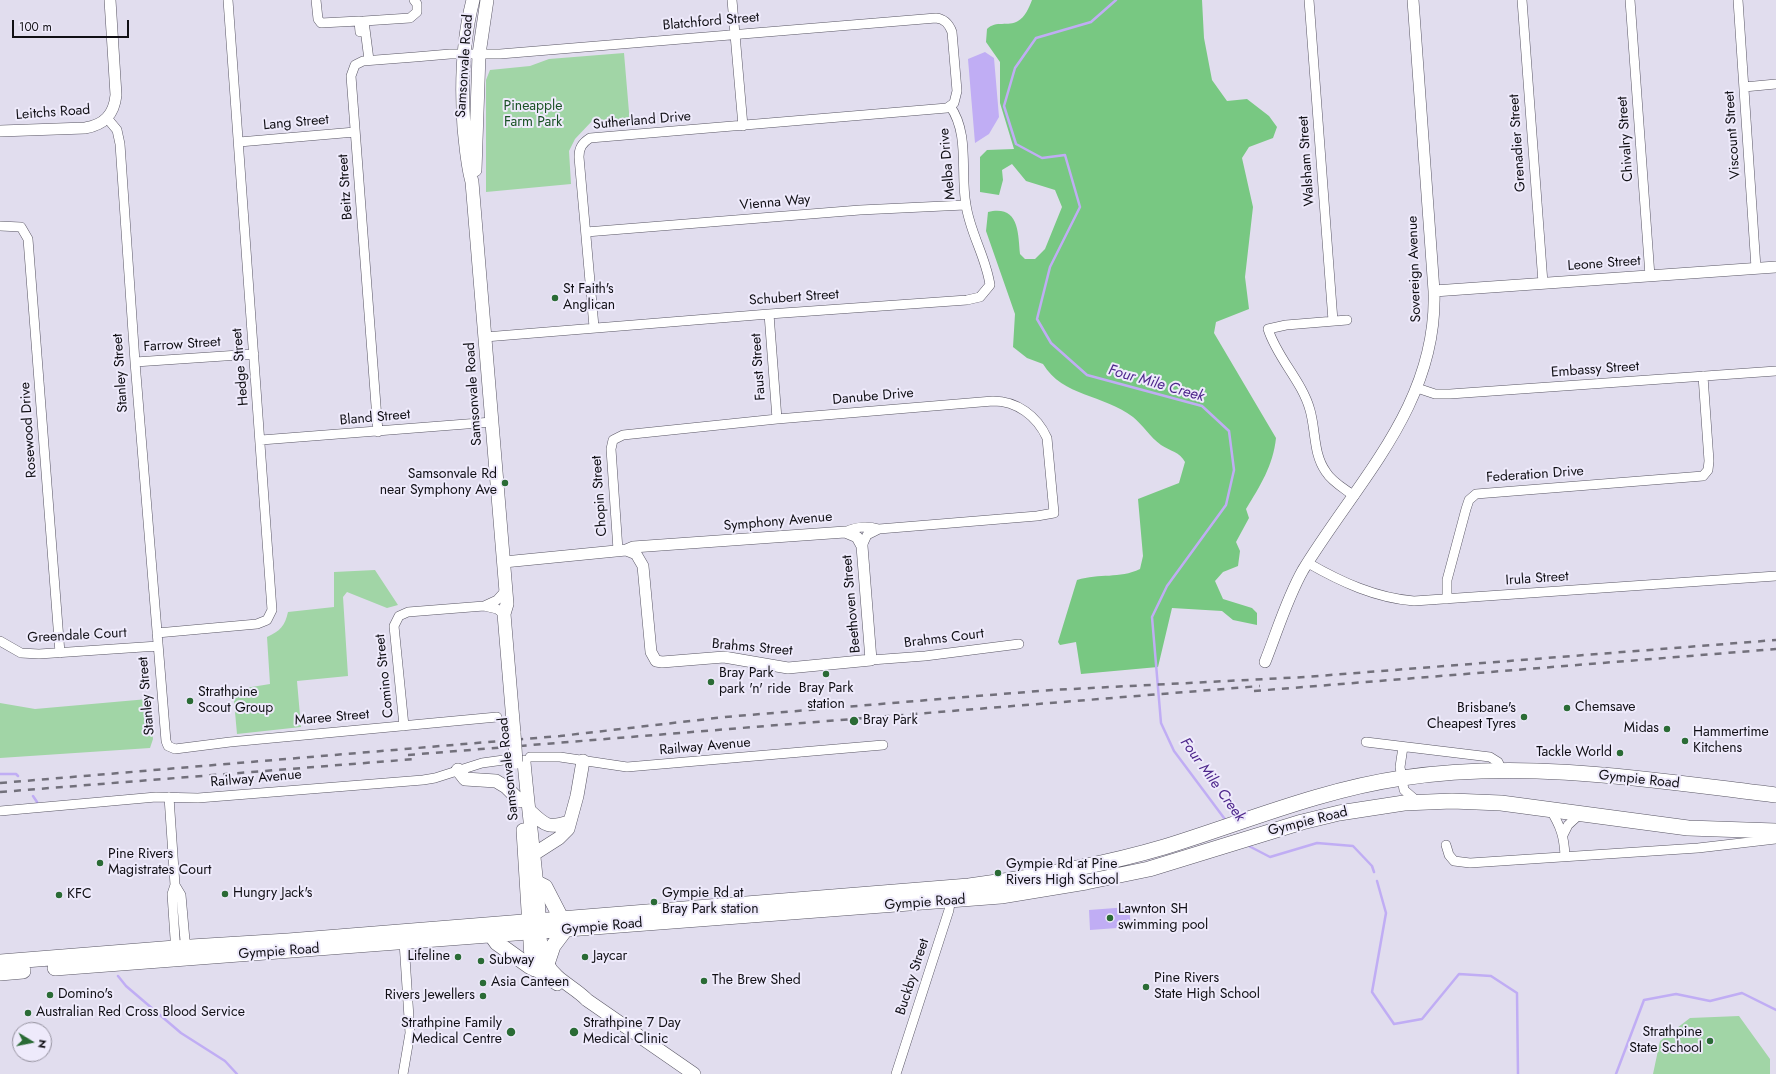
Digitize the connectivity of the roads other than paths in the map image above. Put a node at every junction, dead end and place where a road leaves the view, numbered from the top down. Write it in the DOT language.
graph roads {
  1 [pos="110,0"];
  2 [pos="228,0"];
  3 [pos="316,0"];
  4 [pos="414,0"];
  5 [pos="474,0"];
  6 [pos="487,0"];
  7 [pos="732,0"];
  8 [pos="1309,0"];
  9 [pos="1413,0"];
  10 [pos="1522,0"];
  11 [pos="1630,0"];
  12 [pos="1738,0"];
  13 [pos="735,34"];
  14 [pos="464,54"];
  15 [pos="479,54"];
  16 [pos="366,61"];
  17 [pos="1776,84"];
  18 [pos="1744,87"];
  19 [pos="950,106"];
  20 [pos="107,118"];
  21 [pos="743,126"];
  22 [pos="0,131"];
  23 [pos="355,132"];
  24 [pos="240,142"];
  25 [pos="472,182"];
  26 [pos="965,205"];
  27 [pos="0,226"];
  28 [pos="586,232"];
  29 [pos="1776,267"];
  30 [pos="1756,268"];
  31 [pos="1650,276"];
  32 [pos="1543,283"];
  33 [pos="990,285"];
  34 [pos="1434,291"];
  35 [pos="769,314"];
  36 [pos="1348,320"];
  37 [pos="1333,321"];
  38 [pos="594,327"];
  39 [pos="485,337"];
  40 [pos="254,354"];
  41 [pos="136,362"];
  42 [pos="1776,371"];
  43 [pos="1703,376"];
  44 [pos="1417,388"];
  45 [pos="777,419"];
  46 [pos="492,422"];
  47 [pos="378,432"];
  48 [pos="261,440"];
  49 [pos="613,440"];
  50 [pos="1354,496"];
  51 [pos="1054,512"];
  52 [pos="879,529"];
  53 [pos="845,532"];
  54 [pos="862,546"];
  55 [pos="655,547"];
  56 [pos="622,550"];
  57 [pos="504,562"];
  58 [pos="1308,563"];
  59 [pos="642,566"];
  60 [pos="1776,576"];
  61 [pos="506,590"];
  62 [pos="1447,599"];
  63 [pos="484,606"];
  64 [pos="505,609"];
  65 [pos="157,633"];
  66 [pos="0,641"];
  67 [pos="1019,644"];
  68 [pos="158,646"];
  69 [pos="60,653"];
  70 [pos="872,660"];
  71 [pos="1265,662"];
  72 [pos="497,718"];
  73 [pos="404,726"];
  74 [pos="1366,742"];
  75 [pos="883,745"];
  76 [pos="1403,747"];
  77 [pos="170,748"];
  78 [pos="520,760"];
  79 [pos="583,761"];
  80 [pos="458,770"];
  81 [pos="1502,770"];
  82 [pos="1402,778"];
  83 [pos="1776,795"];
  84 [pos="169,797"];
  85 [pos="520,801"];
  86 [pos="1418,802"];
  87 [pos="1550,809"];
  88 [pos="0,811"];
  89 [pos="530,811"];
  90 [pos="1580,814"];
  91 [pos="569,822"];
  92 [pos="1776,831"];
  93 [pos="1564,835"];
  94 [pos="1191,838"];
  95 [pos="1776,840"];
  96 [pos="1446,845"];
  97 [pos="534,854"];
  98 [pos="1201,854"];
  99 [pos="1565,856"];
  100 [pos="537,883"];
  101 [pos="951,894"];
  102 [pos="563,924"];
  103 [pos="535,926"];
  104 [pos="492,936"];
  105 [pos="404,942"];
  106 [pos="181,953"];
  107 [pos="0,962"];
  108 [pos="541,966"];
  109 [pos="0,973"];
  110 [pos="403,1074"];
  111 [pos="694,1074"];
  112 [pos="896,1074"];
  1 -- 20 [label="street"];
  2 -- 24 [label="street, Hedge Street"];
  3 -- 16 [label="street"];
  4 -- 16 [label="street"];
  5 -- 14 [label="main road, Samsonvale Road"];
  6 -- 15 [label="main road, Samsonvale Road"];
  7 -- 13 [label="street"];
  8 -- 37 [label="street, Walsham Street"];
  9 -- 34 [label="street, Sovereign Avenue"];
  10 -- 32 [label="street, Grenadier Street"];
  11 -- 31 [label="street, Chivalry Street"];
  12 -- 18 [label="street, Viscount Street"];
  13 -- 15 [label="street, Blatchford Street"];
  13 -- 19 [label="street, Blatchford Street"];
  13 -- 21 [label="street"];
  14 -- 15 [label="street"];
  14 -- 16 [label="street"];
  14 -- 25 [label="main road, Samsonvale Road"];
  15 -- 25 [label="main road, Samsonvale Road"];
  16 -- 23 [label="street, Beitz Street"];
  17 -- 18 [label="street"];
  18 -- 30 [label="street, Viscount Street"];
  19 -- 21 [label="street, Sutherland Drive"];
  19 -- 26 [label="street, Melba Drive"];
  20 -- 22 [label="street, Leitchs Road"];
  20 -- 41 [label="street, Stanley Street"];
  21 -- 28 [label="street, Sutherland Drive"];
  23 -- 24 [label="street, Lang Street"];
  23 -- 47 [label="street, Beitz Street"];
  24 -- 40 [label="street, Hedge Street"];
  25 -- 39 [label="main road, Samsonvale Road"];
  26 -- 28 [label="street, Vienna Way"];
  26 -- 33 [label="street, Melba Drive"];
  27 -- 69 [label="street, Rosewood Drive"];
  28 -- 38 [label="street, Sutherland Drive"];
  29 -- 30 [label="street, Leone Street"];
  30 -- 31 [label="street, Leone Street"];
  31 -- 32 [label="street, Leone Street"];
  32 -- 34 [label="street, Leone Street"];
  33 -- 35 [label="street, Schubert Street"];
  34 -- 44 [label="street, Sovereign Avenue"];
  35 -- 38 [label="street, Schubert Street"];
  35 -- 45 [label="street, Faust Street"];
  36 -- 37 [label="street"];
  37 -- 50 [label="street"];
  38 -- 39 [label="street"];
  39 -- 46 [label="main road, Samsonvale Road"];
  40 -- 41 [label="street, Farrow Street"];
  40 -- 48 [label="street, Hedge Street"];
  41 -- 65 [label="street, Stanley Street"];
  42 -- 43 [label="street, Embassy Street"];
  43 -- 44 [label="street, Embassy Street"];
  43 -- 62 [label="street, Federation Drive"];
  44 -- 50 [label="street, Sovereign Avenue"];
  45 -- 49 [label="street, Danube Drive"];
  45 -- 51 [label="street, Danube Drive"];
  46 -- 47 [label="street, Bland Street"];
  46 -- 57 [label="main road, Samsonvale Road"];
  47 -- 48 [label="street, Bland Street"];
  48 -- 65 [label="street, Hedge Street"];
  49 -- 56 [label="street, Chopin Street"];
  50 -- 58 [label="street, Sovereign Avenue"];
  51 -- 52 [label="street, Symphony Avenue"];
  52 -- 53 [label="street, Symphony Avenue"];
  52 -- 54 [label="street"];
  53 -- 54 [label="street"];
  53 -- 55 [label="street, Symphony Avenue"];
  54 -- 70 [label="street, Beethoven Street"];
  55 -- 56 [label="street, Symphony Avenue"];
  55 -- 59 [label="street"];
  56 -- 57 [label="street, Symphony Avenue"];
  56 -- 59 [label="street"];
  57 -- 61 [label="main road, Samsonvale Road"];
  58 -- 62 [label="street, Irula Street"];
  58 -- 71 [label="street, Sovereign Avenue"];
  59 -- 70 [label="street, Brahms Street"];
  60 -- 62 [label="street, Irula Street"];
  61 -- 63 [label="street, Comino Street"];
  61 -- 64 [label="main road, Samsonvale Road"];
  63 -- 64 [label="street, Comino Street"];
  63 -- 73 [label="street, Comino Street"];
  64 -- 78 [label="main road, Samsonvale Road"];
  65 -- 68 [label="street, Stanley Street"];
  66 -- 69 [label="street, Greendale Court"];
  67 -- 70 [label="street, Brahms Court"];
  68 -- 69 [label="street, Greendale Court"];
  68 -- 77 [label="street, Stanley Street"];
  72 -- 73 [label="street, Maree Street"];
  73 -- 77 [label="street, Maree Street"];
  74 -- 76 [label="street"];
  75 -- 79 [label="street, Railway Avenue"];
  76 -- 81 [label="street"];
  76 -- 82 [label="street"];
  78 -- 79 [label="street, Railway Avenue"];
  78 -- 80 [label="street, Railway Avenue"];
  78 -- 85 [label="main road, Samsonvale Road"];
  78 -- 89 [label="main road, Samsonvale Road"];
  79 -- 91 [label="main road"];
  80 -- 84 [label="street, Railway Avenue"];
  80 -- 85 [label="main road"];
  81 -- 82 [label="highway, Gympie Road"];
  81 -- 83 [label="highway, Gympie Road"];
  82 -- 86 [label="street"];
  82 -- 94 [label="highway, Gympie Road"];
  84 -- 88 [label="street, Railway Avenue"];
  84 -- 106 [label="street"];
  85 -- 103 [label="main road, Samsonvale Road"];
  86 -- 87 [label="highway, Gympie Road"];
  86 -- 98 [label="highway, Gympie Road"];
  87 -- 90 [label="highway, Gympie Road"];
  87 -- 93 [label="street"];
  89 -- 91 [label="main road"];
  89 -- 97 [label="main road, Samsonvale Road"];
  90 -- 92 [label="highway, Gympie Road"];
  90 -- 93 [label="street"];
  91 -- 97 [label="main road"];
  93 -- 99 [label="street"];
  94 -- 98 [label="street"];
  94 -- 101 [label="highway, Gympie Road"];
  95 -- 99 [label="street"];
  96 -- 99 [label="street"];
  97 -- 100 [label="main road, Samsonvale Road"];
  98 -- 101 [label="highway, Gympie Road"];
  100 -- 102 [label="highway"];
  100 -- 103 [label="main road, Samsonvale Road"];
  101 -- 102 [label="highway, Gympie Road"];
  101 -- 112 [label="street, Buckby Street"];
  102 -- 103 [label="highway, Gympie Road"];
  102 -- 108 [label="highway"];
  103 -- 104 [label="highway, Gympie Road"];
  103 -- 106 [label="highway, Gympie Road"];
  103 -- 108 [label="main road"];
  104 -- 105 [label="highway, Gympie Road"];
  104 -- 108 [label="highway"];
  105 -- 106 [label="highway, Gympie Road"];
  105 -- 110 [label="street"];
  106 -- 107 [label="highway, Gympie Road"];
  106 -- 109 [label="highway, Gympie Road"];
  108 -- 111 [label="main road"];
}
